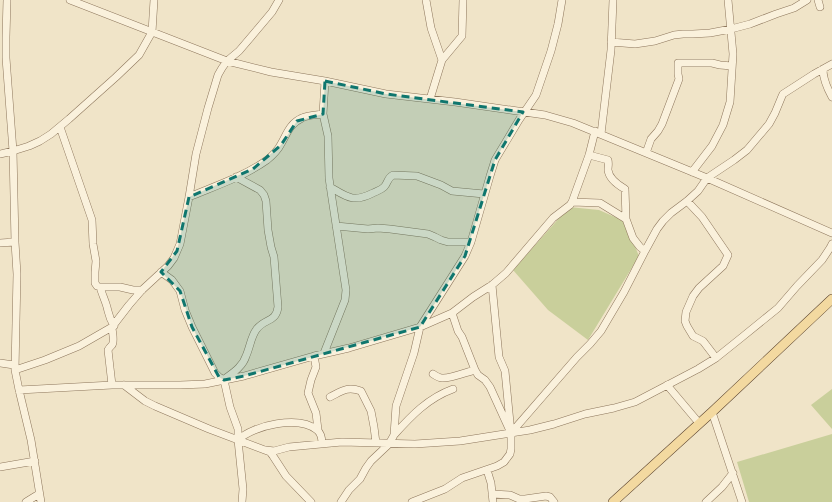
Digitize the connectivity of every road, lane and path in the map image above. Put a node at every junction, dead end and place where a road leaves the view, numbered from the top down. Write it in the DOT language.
graph roads {
  1 [pos="7,0"];
  2 [pos="70,0"];
  3 [pos="154,0"];
  4 [pos="279,0"];
  5 [pos="426,0"];
  6 [pos="464,0"];
  7 [pos="562,0"];
  8 [pos="613,0"];
  9 [pos="728,0"];
  10 [pos="807,0"];
  11 [pos="731,29"];
  12 [pos="152,32"];
  13 [pos="612,42"];
  14 [pos="442,60"];
  15 [pos="227,61"];
  16 [pos="832,64"];
  17 [pos="732,66"];
  18 [pos="823,69"];
  19 [pos="325,81"];
  20 [pos="832,96"];
  21 [pos="430,99"];
  22 [pos="524,112"];
  23 [pos="323,114"];
  24 [pos="60,127"];
  25 [pos="598,133"];
  26 [pos="13,151"];
  27 [pos="0,154"];
  28 [pos="589,154"];
  29 [pos="646,154"];
  30 [pos="692,172"];
  31 [pos="236,177"];
  32 [pos="707,178"];
  33 [pos="330,187"];
  34 [pos="484,194"];
  35 [pos="189,197"];
  36 [pos="687,201"];
  37 [pos="572,202"];
  38 [pos="626,219"];
  39 [pos="336,226"];
  40 [pos="832,233"];
  41 [pos="15,242"];
  42 [pos="471,242"];
  43 [pos="0,243"];
  44 [pos="832,244"];
  45 [pos="645,251"];
  46 [pos="161,272"];
  47 [pos="492,285"];
  48 [pos="100,287"];
  49 [pos="142,290"];
  50 [pos="832,299"];
  51 [pos="452,313"];
  52 [pos="113,326"];
  53 [pos="420,327"];
  54 [pos="324,353"];
  55 [pos="314,356"];
  56 [pos="716,358"];
  57 [pos="0,363"];
  58 [pos="15,367"];
  59 [pos="475,370"];
  60 [pos="434,374"];
  61 [pos="224,380"];
  62 [pos="112,385"];
  63 [pos="124,385"];
  64 [pos="667,385"];
  65 [pos="453,389"];
  66 [pos="19,390"];
  67 [pos="330,397"];
  68 [pos="712,412"];
  69 [pos="699,423"];
  70 [pos="318,430"];
  71 [pos="511,433"];
  72 [pos="394,435"];
  73 [pos="238,440"];
  74 [pos="376,443"];
  75 [pos="322,444"];
  76 [pos="388,444"];
  77 [pos="266,450"];
  78 [pos="35,461"];
  79 [pos="0,466"];
  80 [pos="487,470"];
  81 [pos="732,473"];
  82 [pos="39,494"];
  83 [pos="492,494"];
  84 [pos="26,502"];
  85 [pos="41,502"];
  86 [pos="242,502"];
  87 [pos="311,502"];
  88 [pos="341,502"];
  89 [pos="412,502"];
  90 [pos="493,502"];
  91 [pos="554,502"];
  92 [pos="613,502"];
  93 [pos="706,502"];
  94 [pos="742,502"];
  1 -- 26 [label="street"];
  2 -- 12 [label="street"];
  3 -- 12 [label="street"];
  4 -- 15 [label="street"];
  5 -- 14 [label="street"];
  6 -- 14 [label="street"];
  7 -- 22 [label="street"];
  8 -- 13 [label="street"];
  9 -- 11 [label="street"];
  10 -- 11 [label="street"];
  11 -- 13 [label="street"];
  11 -- 17 [label="street"];
  12 -- 15 [label="street"];
  12 -- 24 [label="street"];
  13 -- 25 [label="street"];
  14 -- 21 [label="street"];
  15 -- 19 [label="street"];
  15 -- 35 [label="street"];
  16 -- 18 [label="street"];
  17 -- 29 [label="street"];
  17 -- 30 [label="street"];
  18 -- 20 [label="street"];
  18 -- 32 [label="street"];
  19 -- 21 [label="street"];
  19 -- 23 [label="street"];
  21 -- 22 [label="street"];
  22 -- 25 [label="street"];
  22 -- 34 [label="street"];
  23 -- 31 [label="street"];
  23 -- 33 [label="street"];
  24 -- 26 [label="street"];
  24 -- 48 [label="street"];
  25 -- 28 [label="street"];
  25 -- 29 [label="street"];
  26 -- 27 [label="street"];
  26 -- 41 [label="street"];
  28 -- 37 [label="street"];
  28 -- 38 [label="street"];
  29 -- 30 [label="street"];
  30 -- 32 [label="street"];
  31 -- 35 [label="street"];
  31 -- 61 [label="street"];
  32 -- 36 [label="street"];
  32 -- 40 [label="street"];
  33 -- 34 [label="street"];
  33 -- 39 [label="street"];
  34 -- 42 [label="street"];
  35 -- 46 [label="street"];
  36 -- 45 [label="street"];
  36 -- 56 [label="street"];
  37 -- 38 [label="street"];
  37 -- 47 [label="street"];
  38 -- 45 [label="street"];
  39 -- 42 [label="street"];
  39 -- 54 [label="street"];
  41 -- 43 [label="street"];
  41 -- 58 [label="street"];
  42 -- 53 [label="street"];
  44 -- 56 [label="street"];
  45 -- 71 [label="street"];
  46 -- 49 [label="street"];
  46 -- 61 [label="street"];
  47 -- 51 [label="street"];
  47 -- 71 [label="street"];
  48 -- 49 [label="street"];
  48 -- 52 [label="street"];
  49 -- 52 [label="street"];
  50 -- 68 [label="main road"];
  51 -- 53 [label="street"];
  51 -- 59 [label="street"];
  52 -- 58 [label="street"];
  52 -- 62 [label="street"];
  53 -- 54 [label="street"];
  53 -- 72 [label="street"];
  54 -- 55 [label="street"];
  55 -- 61 [label="street"];
  55 -- 70 [label="street"];
  56 -- 64 [label="street"];
  57 -- 58 [label="street"];
  58 -- 66 [label="street"];
  59 -- 60 [label="street"];
  59 -- 71 [label="street"];
  61 -- 63 [label="street"];
  61 -- 73 [label="street"];
  62 -- 63 [label="street"];
  62 -- 66 [label="street"];
  63 -- 73 [label="street"];
  64 -- 69 [label="street"];
  64 -- 71 [label="street"];
  65 -- 72 [label="street"];
  66 -- 78 [label="street"];
  67 -- 74 [label="street"];
  68 -- 69 [label="main road"];
  68 -- 81 [label="street"];
  69 -- 92 [label="main road"];
  70 -- 73 [label="street"];
  70 -- 75 [label="street"];
  71 -- 76 [label="street"];
  71 -- 80 [label="street"];
  72 -- 76 [label="street"];
  73 -- 77 [label="street"];
  73 -- 86 [label="street"];
  74 -- 75 [label="street"];
  74 -- 76 [label="street"];
  75 -- 77 [label="street"];
  76 -- 88 [label="street"];
  77 -- 87 [label="street"];
  78 -- 79 [label="street"];
  78 -- 82 [label="street"];
  80 -- 83 [label="street"];
  80 -- 89 [label="street"];
  81 -- 93 [label="street"];
  81 -- 94 [label="street"];
  82 -- 84 [label="street"];
  82 -- 85 [label="street"];
  83 -- 90 [label="street"];
  83 -- 91 [label="street"];
}
